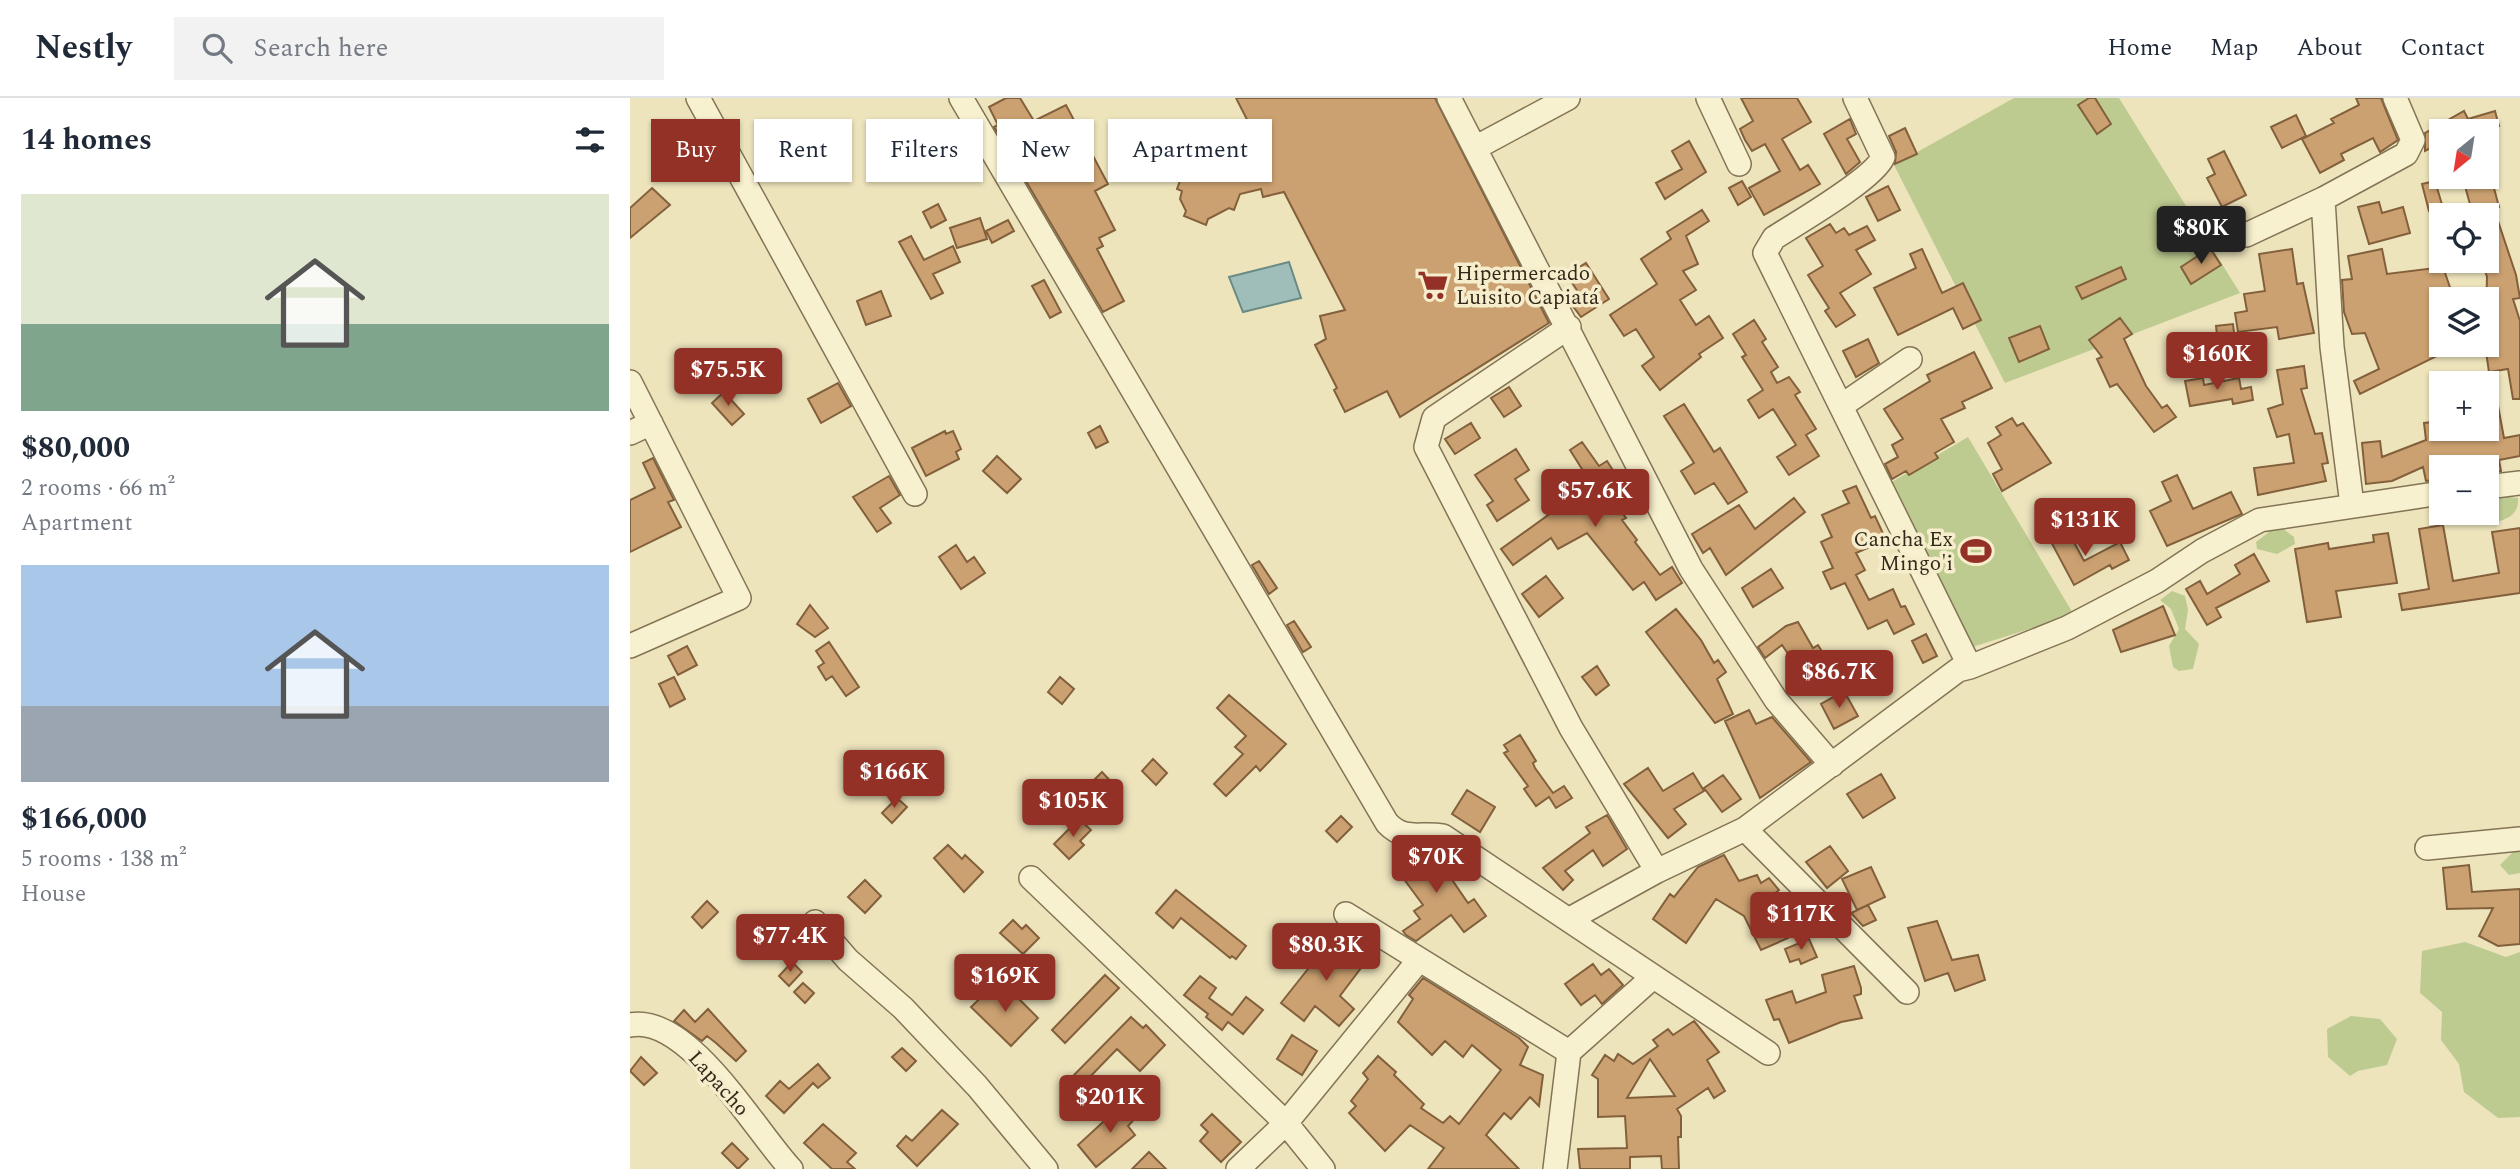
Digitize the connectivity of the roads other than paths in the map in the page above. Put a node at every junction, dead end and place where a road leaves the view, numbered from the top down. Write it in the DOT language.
graph roads {
  1 [pos="698,98"];
  2 [pos="961,98"];
  3 [pos="1449,98"];
  4 [pos="1568,98"];
  5 [pos="1707,98"];
  6 [pos="1855,98"];
  7 [pos="2395,98"];
  8 [pos="1475,148"];
  9 [pos="1739,164"];
  10 [pos="2323,199"];
  11 [pos="2246,235"];
  12 [pos="1569,327"];
  13 [pos="1910,359"];
  14 [pos="630,382"];
  15 [pos="1841,406"];
  16 [pos="652,423"];
  17 [pos="630,433"];
  18 [pos="2520,483"];
  19 [pos="2499,486"];
  20 [pos="915,494"];
  21 [pos="2429,495"];
  22 [pos="2352,505"];
  23 [pos="630,646"];
  24 [pos="1970,667"];
  25 [pos="1832,765"];
  26 [pos="1745,829"];
  27 [pos="2520,838"];
  28 [pos="2427,848"];
  29 [pos="1657,871"];
  30 [pos="1031,878"];
  31 [pos="1346,914"];
  32 [pos="1570,919"];
  33 [pos="815,922"];
  34 [pos="1419,960"];
  35 [pos="1653,977"];
  36 [pos="1907,992"];
  37 [pos="630,1025"];
  38 [pos="1569,1052"];
  39 [pos="1768,1053"];
  40 [pos="1286,1123"];
  41 [pos="791,1169"];
  42 [pos="1046,1169"];
  43 [pos="1238,1169"];
  44 [pos="1323,1169"];
  45 [pos="1555,1169"];
  1 -- 20 [label="street"];
  2 -- 32 [label="street"];
  3 -- 8 [label="street"];
  4 -- 8 [label="street"];
  5 -- 9 [label="street"];
  6 -- 15 [label="street"];
  7 -- 10 [label="street"];
  8 -- 12 [label="street"];
  10 -- 11 [label="street"];
  10 -- 22 [label="street"];
  12 -- 25 [label="street"];
  12 -- 29 [label="street"];
  13 -- 15 [label="street"];
  14 -- 16 [label="street"];
  15 -- 24 [label="street"];
  16 -- 17 [label="street"];
  16 -- 23 [label="street"];
  18 -- 19 [label="street"];
  21 -- 22 [label="street"];
  22 -- 24 [label="street"];
  24 -- 25 [label="street"];
  25 -- 26 [label="street"];
  26 -- 29 [label="street"];
  26 -- 36 [label="street"];
  27 -- 28 [label="street"];
  29 -- 32 [label="street"];
  30 -- 40 [label="street"];
  31 -- 34 [label="street"];
  32 -- 35 [label="street"];
  33 -- 42 [label="street"];
  34 -- 38 [label="street"];
  34 -- 40 [label="street"];
  35 -- 38 [label="street"];
  35 -- 39 [label="street"];
  37 -- 41 [label="street, Lapacho"];
  38 -- 45 [label="street"];
  40 -- 43 [label="street"];
  40 -- 44 [label="street"];
}
